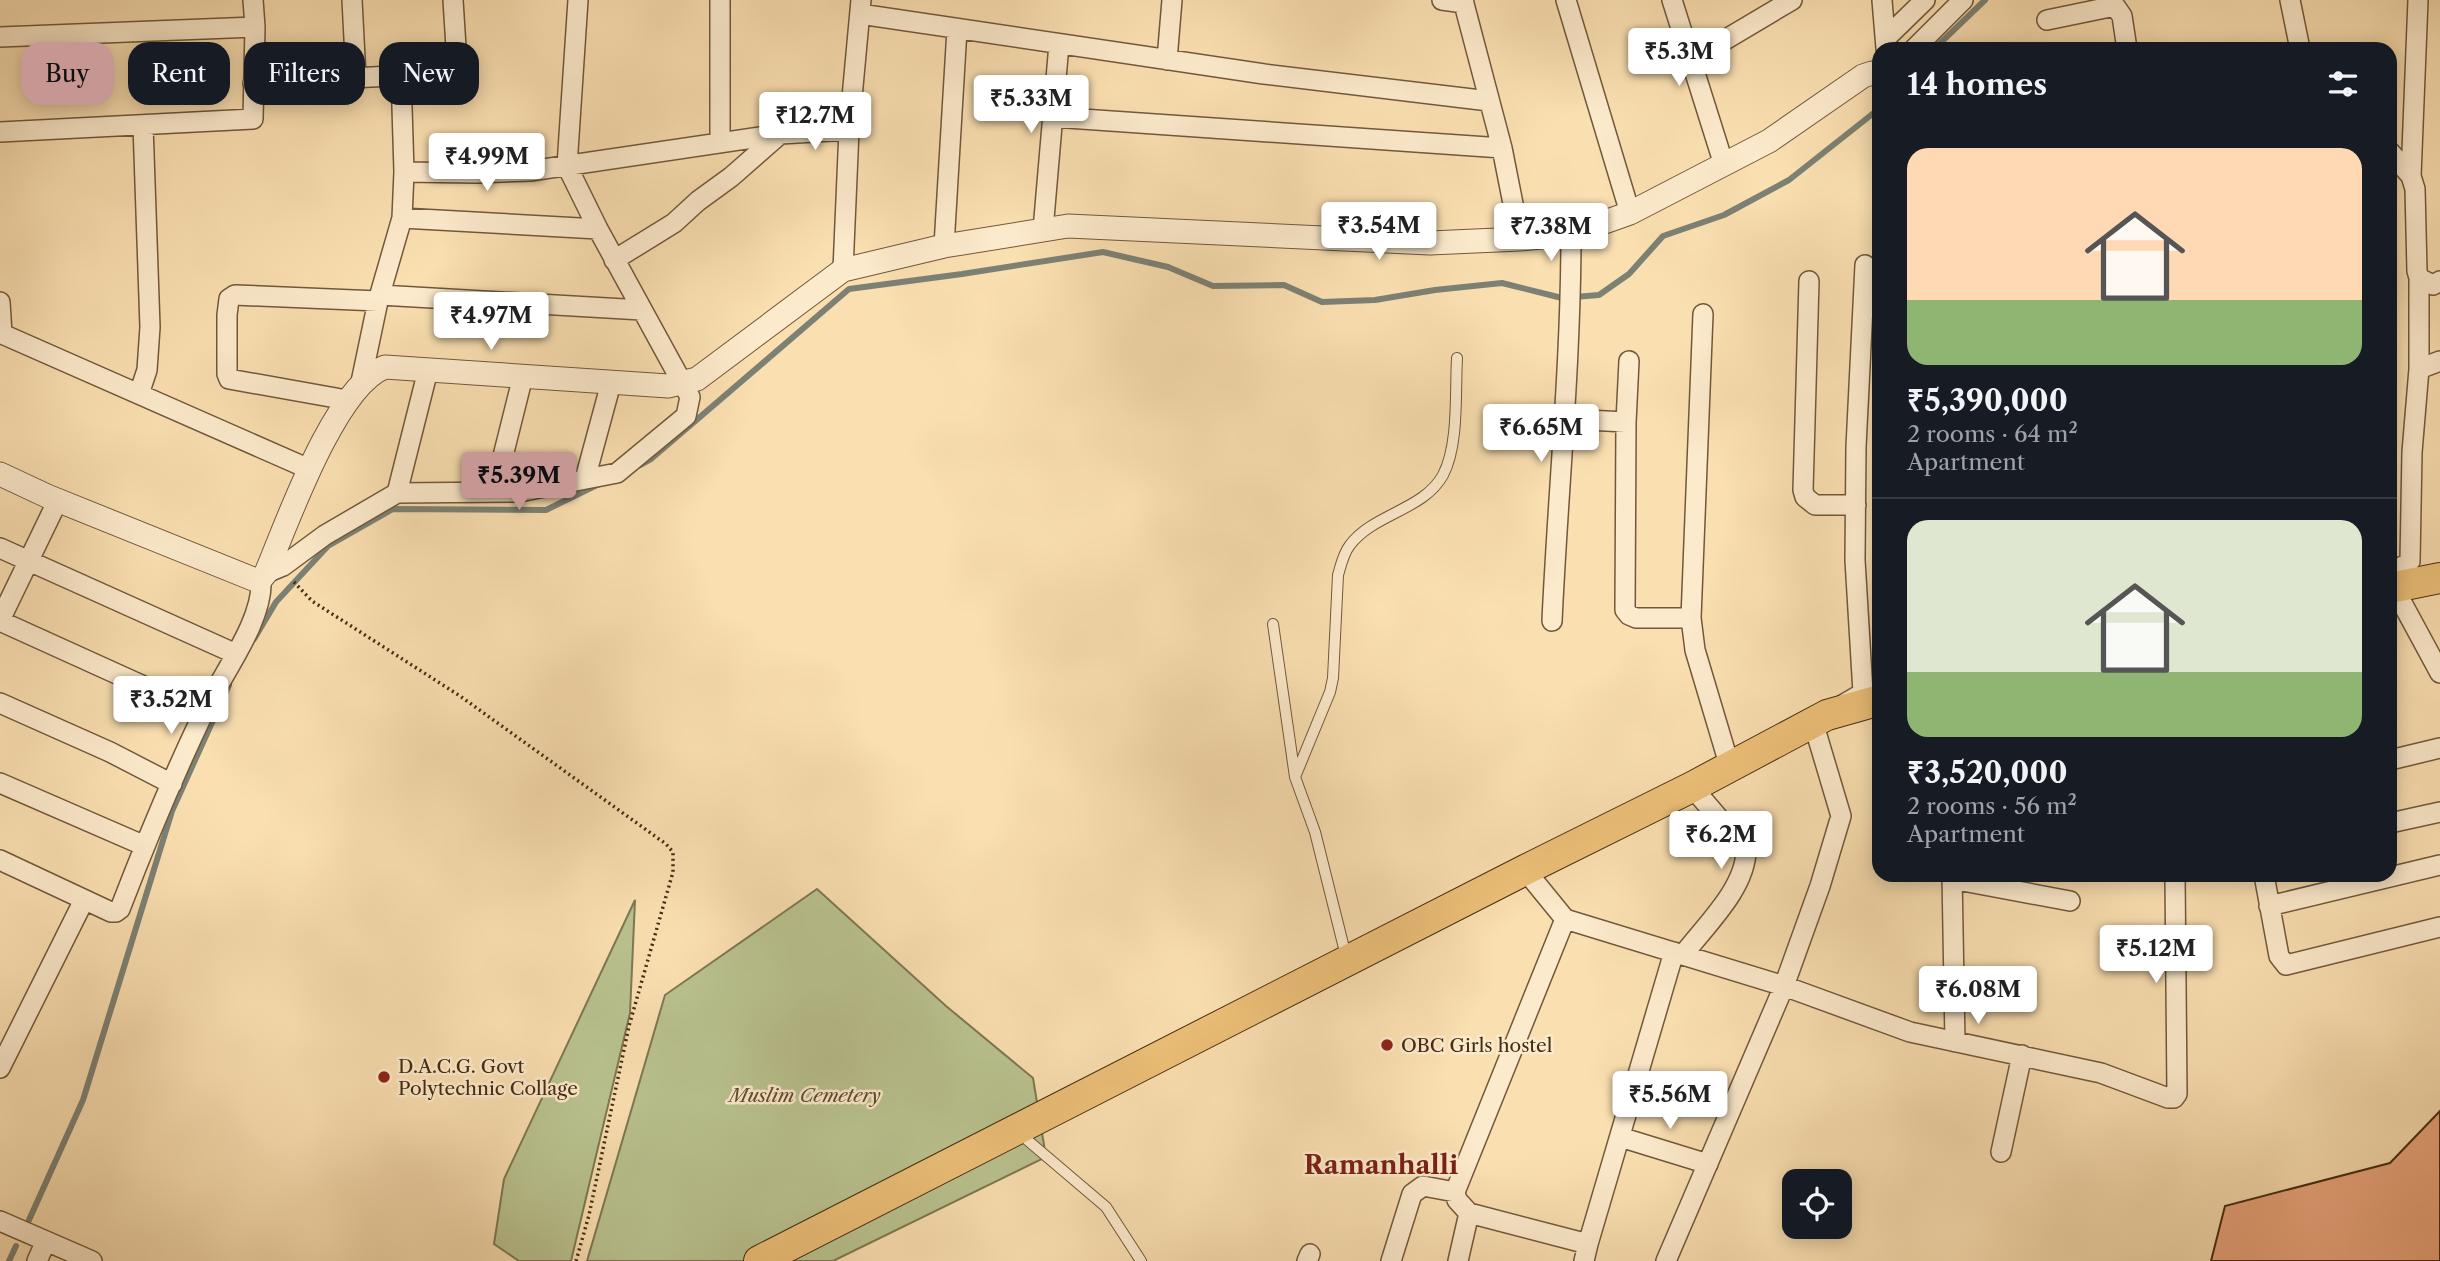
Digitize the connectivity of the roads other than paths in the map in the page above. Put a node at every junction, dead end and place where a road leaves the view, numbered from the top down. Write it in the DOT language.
graph roads {
  1 [pos="253,0"];
  2 [pos="352,0"];
  3 [pos="453,0"];
  4 [pos="578,0"];
  5 [pos="720,0"];
  6 [pos="1172,0"];
  7 [pos="1442,0"];
  8 [pos="1566,0"];
  9 [pos="1672,0"];
  10 [pos="1792,0"];
  11 [pos="1882,0"];
  12 [pos="1924,0"];
  13 [pos="1963,0"];
  14 [pos="2290,0"];
  15 [pos="2417,0"];
  16 [pos="1463,1"];
  17 [pos="861,7"];
  18 [pos="2047,20"];
  19 [pos="254,27"];
  20 [pos="957,29"];
  21 [pos="0,37"];
  22 [pos="254,42"];
  23 [pos="354,42"];
  24 [pos="455,42"];
  25 [pos="1886,42"];
  26 [pos="1888,42"];
  27 [pos="1921,42"];
  28 [pos="2126,42"];
  29 [pos="2299,42"];
  30 [pos="1059,44"];
  31 [pos="1167,60"];
  32 [pos="1691,60"];
  33 [pos="1872,73"];
  34 [pos="1489,101"];
  35 [pos="253,105"];
  36 [pos="402,105"];
  37 [pos="1053,117"];
  38 [pos="143,125"];
  39 [pos="849,130"];
  40 [pos="0,132"];
  41 [pos="780,134"];
  42 [pos="720,142"];
  43 [pos="1502,148"];
  44 [pos="2397,160"];
  45 [pos="1724,164"];
  46 [pos="567,166"];
  47 [pos="404,172"];
  48 [pos="2412,176"];
  49 [pos="1630,212"];
  50 [pos="402,218"];
  51 [pos="598,229"];
  52 [pos="1043,230"];
  53 [pos="1571,233"];
  54 [pos="1520,239"];
  55 [pos="944,246"];
  56 [pos="614,260"];
  57 [pos="1865,265"];
  58 [pos="843,270"];
  59 [pos="2419,278"];
  60 [pos="1809,281"];
  61 [pos="2440,282"];
  62 [pos="379,298"];
  63 [pos="0,302"];
  64 [pos="642,310"];
  65 [pos="1703,314"];
  66 [pos="1,333"];
  67 [pos="1457,358"];
  68 [pos="1629,361"];
  69 [pos="2440,361"];
  70 [pos="2419,369"];
  71 [pos="428,370"];
  72 [pos="523,376"];
  73 [pos="361,382"];
  74 [pos="611,383"];
  75 [pos="682,383"];
  76 [pos="139,394"];
  77 [pos="347,400"];
  78 [pos="1566,419"];
  79 [pos="1626,422"];
  80 [pos="309,469"];
  81 [pos="0,474"];
  82 [pos="585,479"];
  83 [pos="494,492"];
  84 [pos="397,493"];
  85 [pos="58,500"];
  86 [pos="1856,505"];
  87 [pos="0,548"];
  88 [pos="28,561"];
  89 [pos="263,576"];
  90 [pos="2397,578"];
  91 [pos="2440,578"];
  92 [pos="2397,583"];
  93 [pos="2397,593"];
  94 [pos="1691,618"];
  95 [pos="0,621"];
  96 [pos="1552,621"];
  97 [pos="1273,624"];
  98 [pos="236,654"];
  99 [pos="2440,673"];
  100 [pos="0,703"];
  101 [pos="1872,703"];
  102 [pos="203,713"];
  103 [pos="1820,719"];
  104 [pos="2440,748"];
  105 [pos="2397,758"];
  106 [pos="1295,778"];
  107 [pos="0,783"];
  108 [pos="172,784"];
  109 [pos="1696,784"];
  110 [pos="2440,812"];
  111 [pos="2397,821"];
  112 [pos="145,846"];
  113 [pos="0,860"];
  114 [pos="2440,865"];
  115 [pos="1525,870"];
  116 [pos="2397,875"];
  117 [pos="1952,882"];
  118 [pos="1977,882"];
  119 [pos="2175,882"];
  120 [pos="2265,882"];
  121 [pos="2369,882"];
  122 [pos="84,900"];
  123 [pos="2070,901"];
  124 [pos="2269,906"];
  125 [pos="1565,919"];
  126 [pos="2440,926"];
  127 [pos="1678,954"];
  128 [pos="1347,960"];
  129 [pos="1784,986"];
  130 [pos="1955,1042"];
  131 [pos="2022,1055"];
  132 [pos="0,1068"];
  133 [pos="1016,1130"];
  134 [pos="1620,1137"];
  135 [pos="2001,1152"];
  136 [pos="1708,1164"];
  137 [pos="1455,1192"];
  138 [pos="1469,1213"];
  139 [pos="0,1221"];
  140 [pos="46,1241"];
  141 [pos="1586,1252"];
  142 [pos="37,1261"];
  143 [pos="92,1261"];
  144 [pos="760,1261"];
  145 [pos="1141,1261"];
  146 [pos="1391,1261"];
  147 [pos="1458,1261"];
  148 [pos="1666,1261"];
  1 -- 19 [label="street"];
  2 -- 23 [label="street"];
  3 -- 24 [label="street"];
  4 -- 46 [label="street"];
  5 -- 42 [label="street"];
  6 -- 31 [label="street"];
  7 -- 16 [label="street"];
  8 -- 49 [label="street"];
  9 -- 32 [label="street"];
  10 -- 32 [label="street"];
  11 -- 25 [label="street"];
  12 -- 26 [label="street"];
  13 -- 27 [label="street"];
  14 -- 29 [label="street"];
  15 -- 48 [label="street"];
  16 -- 34 [label="street"];
  17 -- 20 [label="street"];
  17 -- 39 [label="street"];
  18 -- 28 [label="street"];
  19 -- 21 [label="street"];
  19 -- 22 [label="street"];
  20 -- 30 [label="street"];
  20 -- 55 [label="street"];
  30 -- 31 [label="street"];
  30 -- 37 [label="street"];
  31 -- 34 [label="street"];
  32 -- 45 [label="street"];
  33 -- 45 [label="street"];
  34 -- 43 [label="street"];
  35 -- 38 [label="street"];
  36 -- 47 [label="street"];
  37 -- 43 [label="street"];
  37 -- 52 [label="street"];
  38 -- 40 [label="street"];
  38 -- 76 [label="street"];
  39 -- 41 [label="street"];
  39 -- 58 [label="street"];
  41 -- 42 [label="street"];
  41 -- 56 [label="street"];
  42 -- 46 [label="street"];
  43 -- 54 [label="street"];
  44 -- 48 [label="street"];
  45 -- 49 [label="street"];
  46 -- 47 [label="street"];
  46 -- 51 [label="street"];
  47 -- 50 [label="street"];
  48 -- 59 [label="street"];
  49 -- 53 [label="street"];
  50 -- 51 [label="street"];
  50 -- 62 [label="street"];
  51 -- 56 [label="street"];
  52 -- 54 [label="street"];
  52 -- 55 [label="street"];
  53 -- 54 [label="street"];
  53 -- 78 [label="street"];
  55 -- 58 [label="street"];
  56 -- 64 [label="street"];
  57 -- 86 [label="street"];
  58 -- 75 [label="street"];
  59 -- 61 [label="street"];
  59 -- 70 [label="street"];
  60 -- 86 [label="street"];
  62 -- 64 [label="street"];
  62 -- 73 [label="street"];
  62 -- 77 [label="street"];
  63 -- 66 [label="street"];
  64 -- 75 [label="street"];
  65 -- 94 [label="street"];
  66 -- 76 [label="street"];
  67 -- 106 [label="lane"];
  68 -- 79 [label="street"];
  69 -- 70 [label="street"];
  70 -- 90 [label="street"];
  71 -- 72 [label="street"];
  71 -- 73 [label="street"];
  71 -- 84 [label="street"];
  72 -- 74 [label="street"];
  72 -- 83 [label="street"];
  73 -- 77 [label="street"];
  74 -- 75 [label="street"];
  74 -- 82 [label="street"];
  75 -- 82 [label="street"];
  76 -- 80 [label="street"];
  77 -- 80 [label="street"];
  78 -- 79 [label="street"];
  78 -- 96 [label="street"];
  79 -- 94 [label="street"];
  80 -- 89 [label="street"];
  81 -- 85 [label="street"];
  82 -- 83 [label="street"];
  83 -- 84 [label="street"];
  84 -- 89 [label="street"];
  85 -- 88 [label="street"];
  85 -- 89 [label="street"];
  86 -- 103 [label="street"];
  87 -- 88 [label="street"];
  88 -- 95 [label="street"];
  88 -- 98 [label="street"];
  89 -- 98 [label="street"];
  91 -- 92 [label="main road"];
  93 -- 99 [label="street"];
  94 -- 109 [label="street"];
  95 -- 102 [label="street"];
  97 -- 106 [label="lane"];
  98 -- 102 [label="street"];
  100 -- 108 [label="street"];
  101 -- 103 [label="main road"];
  102 -- 108 [label="street"];
  103 -- 109 [label="main road"];
  103 -- 129 [label="street"];
  104 -- 105 [label="street"];
  106 -- 128 [label="lane"];
  107 -- 112 [label="street"];
  108 -- 112 [label="street"];
  109 -- 115 [label="main road"];
  109 -- 127 [label="street"];
  110 -- 111 [label="street"];
  112 -- 122 [label="street"];
  113 -- 122 [label="street"];
  114 -- 116 [label="street"];
  115 -- 125 [label="street"];
  115 -- 128 [label="main road"];
  117 -- 130 [label="street"];
  118 -- 123 [label="street"];
  119 -- 131 [label="street"];
  120 -- 124 [label="street"];
  121 -- 124 [label="street"];
  122 -- 132 [label="street"];
  124 -- 126 [label="street"];
  125 -- 127 [label="street"];
  125 -- 137 [label="street"];
  127 -- 129 [label="street"];
  127 -- 134 [label="street"];
  128 -- 133 [label="main road"];
  129 -- 130 [label="street"];
  129 -- 136 [label="street"];
  130 -- 131 [label="street"];
  131 -- 135 [label="street"];
  133 -- 144 [label="main road"];
  133 -- 145 [label="lane"];
  134 -- 136 [label="street"];
  134 -- 141 [label="street"];
  136 -- 148 [label="street"];
  137 -- 138 [label="street"];
  137 -- 146 [label="street"];
  138 -- 141 [label="street"];
  138 -- 147 [label="street"];
  139 -- 140 [label="street"];
  140 -- 142 [label="street"];
  140 -- 143 [label="street"];
}
